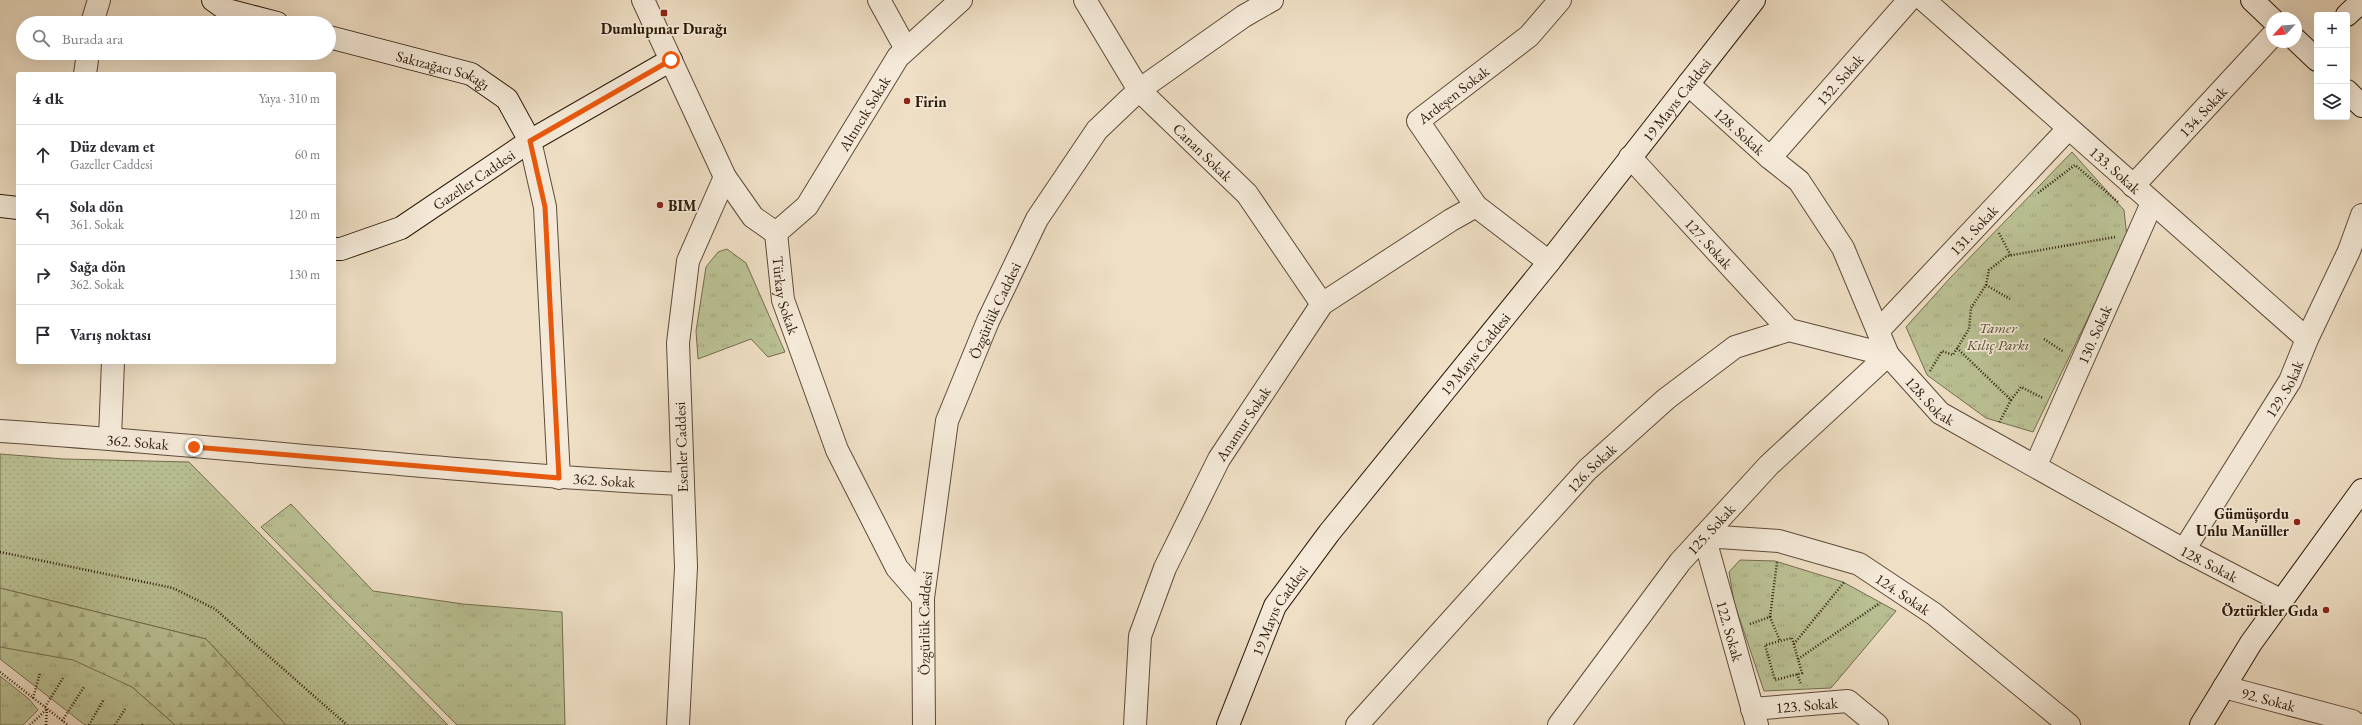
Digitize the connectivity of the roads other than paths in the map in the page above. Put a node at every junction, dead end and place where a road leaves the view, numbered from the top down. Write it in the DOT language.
graph roads {
  1 [pos="99,0"];
  2 [pos="213,0"];
  3 [pos="643,0"];
  4 [pos="879,0"];
  5 [pos="961,0"];
  6 [pos="1085,0"];
  7 [pos="1272,0"];
  8 [pos="1560,0"];
  9 [pos="1754,0"];
  10 [pos="1909,0"];
  11 [pos="1924,0"];
  12 [pos="2252,0"];
  13 [pos="2362,1"];
  14 [pos="2350,12"];
  15 [pos="2266,13"];
  16 [pos="94,16"];
  17 [pos="250,16"];
  18 [pos="336,39"];
  19 [pos="2266,42"];
  20 [pos="906,49"];
  21 [pos="87,60"];
  22 [pos="671,60"];
  23 [pos="85,72"];
  24 [pos="1688,84"];
  25 [pos="1139,90"];
  26 [pos="2350,94"];
  27 [pos="2362,106"];
  28 [pos="2068,129"];
  29 [pos="530,141"];
  30 [pos="1630,156"];
  31 [pos="1770,158"];
  32 [pos="724,177"];
  33 [pos="2133,186"];
  34 [pos="2152,203"];
  35 [pos="0,206"];
  36 [pos="1476,206"];
  37 [pos="16,208"];
  38 [pos="2362,215"];
  39 [pos="776,233"];
  40 [pos="336,249"];
  41 [pos="1548,262"];
  42 [pos="1322,304"];
  43 [pos="1789,330"];
  44 [pos="1878,332"];
  45 [pos="2307,338"];
  46 [pos="1888,355"];
  47 [pos="113,364"];
  48 [pos="0,431"];
  49 [pos="110,438"];
  50 [pos="2036,465"];
  51 [pos="559,478"];
  52 [pos="682,484"];
  53 [pos="2362,490"];
  54 [pos="1704,536"];
  55 [pos="2184,550"];
  56 [pos="923,598"];
  57 [pos="2282,601"];
  58 [pos="2224,687"];
  59 [pos="1755,717"];
  60 [pos="678,725"];
  61 [pos="924,725"];
  62 [pos="1135,725"];
  63 [pos="1228,725"];
  64 [pos="1357,725"];
  65 [pos="1559,725"];
  66 [pos="1877,725"];
  67 [pos="2069,725"];
  68 [pos="2201,725"];
  69 [pos="2358,725"];
  1 -- 16 [label="street"];
  2 -- 17 [label="street"];
  3 -- 22 [label="street"];
  4 -- 20 [label="street"];
  5 -- 20 [label="street, Altıncık Sokak"];
  6 -- 25 [label="street, Canan Sokak"];
  7 -- 25 [label="street, Özgürlük Caddesi"];
  8 -- 36 [label="street, Ardeşen Sokak"];
  9 -- 24 [label="street, 19 Mayıs Caddesi"];
  10 -- 31 [label="street, 132. Sokak"];
  11 -- 28 [label="street, 133. Sokak"];
  12 -- 15 [label="street"];
  13 -- 14 [label="street"];
  18 -- 29 [label="street, Sakızağacı Sokağı"];
  19 -- 33 [label="street, 134. Sokak"];
  20 -- 39 [label="street, Altıncık Sokak"];
  21 -- 23 [label="street"];
  22 -- 29 [label="street, Gazeller Caddesi"];
  22 -- 32 [label="street"];
  24 -- 30 [label="street, 19 Mayıs Caddesi"];
  24 -- 31 [label="street, 128. Sokak"];
  25 -- 42 [label="street, Canan Sokak"];
  25 -- 56 [label="street, Özgürlük Caddesi"];
  26 -- 27 [label="street"];
  28 -- 33 [label="street, 133. Sokak"];
  28 -- 44 [label="street, 131. Sokak"];
  29 -- 40 [label="street, Gazeller Caddesi"];
  29 -- 51 [label="street, Sakızağacı Sokağı"];
  30 -- 41 [label="street, 19 Mayıs Caddesi"];
  30 -- 43 [label="street, 127. Sokak"];
  31 -- 44 [label="street, 128. Sokak"];
  32 -- 39 [label="street"];
  32 -- 52 [label="street, Esenler Caddesi"];
  33 -- 34 [label="street, 133. Sokak"];
  34 -- 45 [label="street, 133. Sokak"];
  34 -- 50 [label="street, 130. Sokak"];
  35 -- 37 [label="street"];
  36 -- 41 [label="street, Ardeşen Sokak"];
  36 -- 42 [label="street, Anamur Sokak"];
  38 -- 45 [label="street, 129. Sokak"];
  39 -- 56 [label="street, Türkay Sokak"];
  41 -- 63 [label="street, 19 Mayıs Caddesi"];
  42 -- 62 [label="street, Anamur Sokak"];
  43 -- 46 [label="street"];
  43 -- 64 [label="street, 126. Sokak"];
  44 -- 46 [label="street, 128. Sokak"];
  45 -- 55 [label="street, 129. Sokak"];
  46 -- 50 [label="street, 128. Sokak"];
  46 -- 54 [label="street, 125. Sokak"];
  47 -- 49 [label="street"];
  48 -- 49 [label="street, 362. Sokak"];
  49 -- 51 [label="street, 362. Sokak"];
  50 -- 55 [label="street, 128. Sokak"];
  51 -- 52 [label="street, 362. Sokak"];
  52 -- 60 [label="street, Esenler Caddesi"];
  53 -- 57 [label="street"];
  54 -- 59 [label="street, 122. Sokak"];
  54 -- 65 [label="street, 125. Sokak"];
  54 -- 67 [label="street, 124. Sokak"];
  55 -- 57 [label="street, 128. Sokak"];
  56 -- 61 [label="street, Özgürlük Caddesi"];
  57 -- 58 [label="street"];
  58 -- 68 [label="street"];
  58 -- 69 [label="street, 92. Sokak"];
  59 -- 66 [label="street, 123. Sokak"];
}
